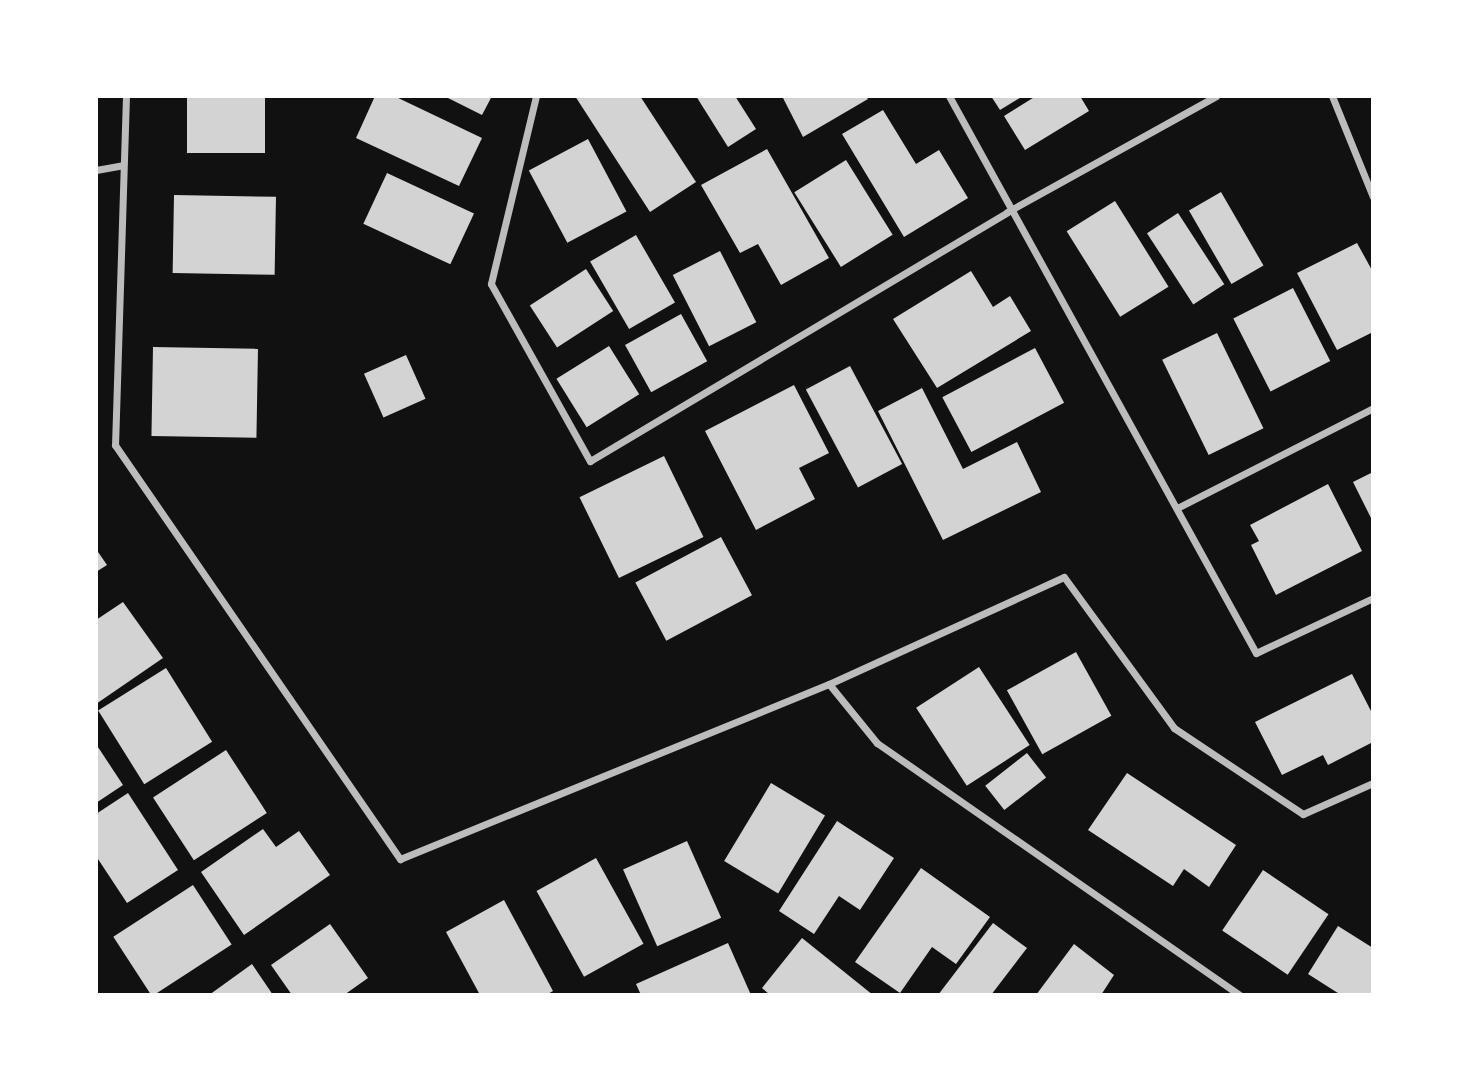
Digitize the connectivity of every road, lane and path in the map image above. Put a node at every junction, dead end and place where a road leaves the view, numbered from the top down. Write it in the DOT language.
graph roads {
  1 [pos="126,96"];
  2 [pos="536,96"];
  3 [pos="949,96"];
  4 [pos="1216,96"];
  5 [pos="1332,96"];
  6 [pos="123,165"];
  7 [pos="96,170"];
  8 [pos="1373,197"];
  9 [pos="1007,212"];
  10 [pos="1373,408"];
  11 [pos="1177,508"];
  12 [pos="1373,598"];
  13 [pos="829,684"];
  14 [pos="1373,783"];
  15 [pos="1239,995"];
  1 -- 6 [label="street"];
  2 -- 9 [label="street"];
  3 -- 9 [label="street"];
  4 -- 9 [label="street"];
  5 -- 8 [label="street"];
  6 -- 7 [label="street"];
  6 -- 13 [label="street"];
  9 -- 11 [label="street"];
  10 -- 11 [label="street"];
  11 -- 12 [label="street"];
  13 -- 14 [label="street"];
  13 -- 15 [label="street"];
}
